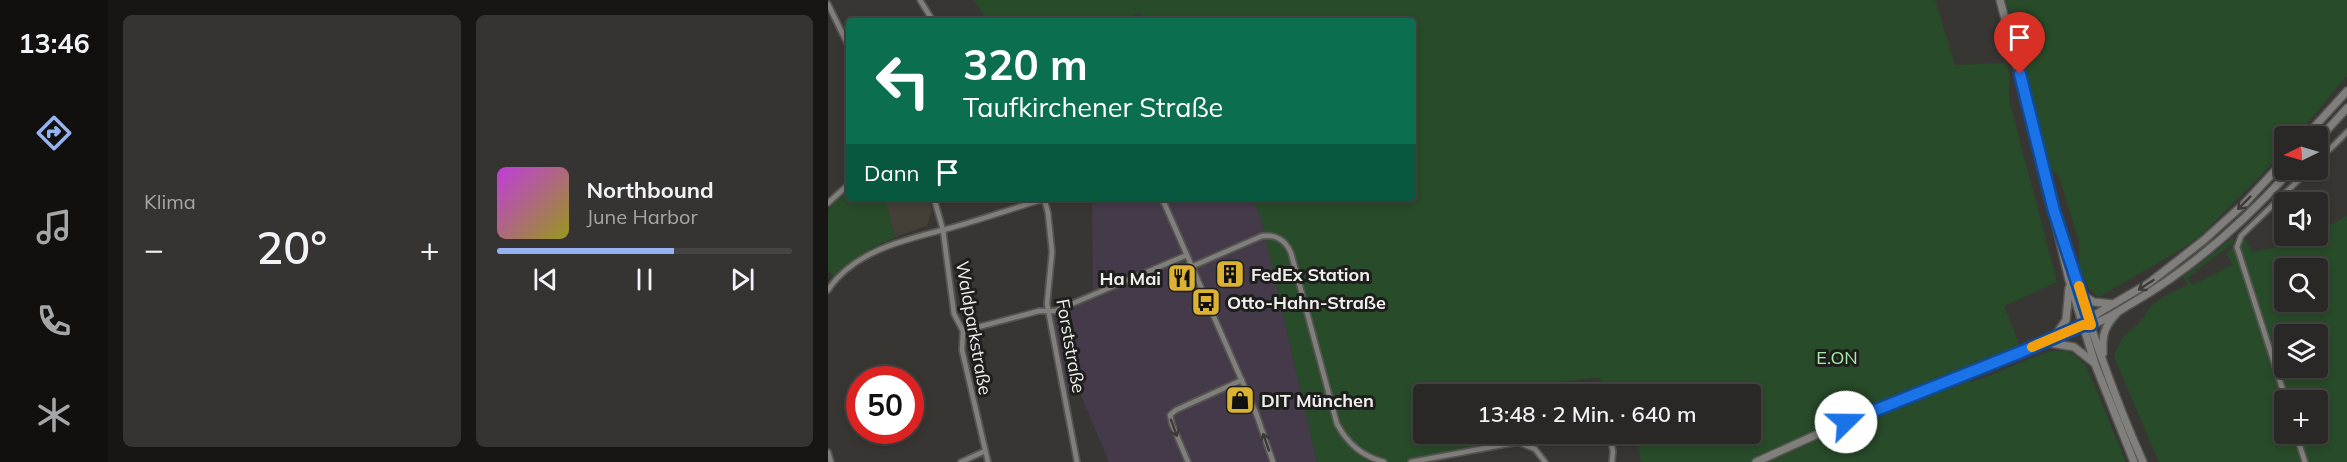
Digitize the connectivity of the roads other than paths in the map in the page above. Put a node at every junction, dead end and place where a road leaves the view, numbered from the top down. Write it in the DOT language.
graph roads {
  1 [pos="920,0"];
  2 [pos="2000,0"];
  3 [pos="828,3"];
  4 [pos="931,18"];
  5 [pos="846,41"];
  6 [pos="2347,91"];
  7 [pos="2347,108"];
  8 [pos="2315,126"];
  9 [pos="2328,129"];
  10 [pos="2347,132"];
  11 [pos="2328,151"];
  12 [pos="2274,172"];
  13 [pos="2282,180"];
  14 [pos="2298,180"];
  15 [pos="846,186"];
  16 [pos="828,201"];
  17 [pos="935,201"];
  18 [pos="1035,201"];
  19 [pos="1045,201"];
  20 [pos="1163,201"];
  21 [pos="2054,211"];
  22 [pos="943,230"];
  23 [pos="1187,255"];
  24 [pos="1193,266"];
  25 [pos="828,277"];
  26 [pos="2069,280"];
  27 [pos="832,283"];
  28 [pos="828,290"];
  29 [pos="2082,295"];
  30 [pos="2117,308"];
  31 [pos="1047,310"];
  32 [pos="2088,323"];
  33 [pos="963,331"];
  34 [pos="2052,339"];
  35 [pos="2043,342"];
  36 [pos="2099,363"];
  37 [pos="1242,380"];
  38 [pos="2283,390"];
  39 [pos="1534,444"];
  40 [pos="1611,444"];
  41 [pos="2299,444"];
  42 [pos="1531,446"];
  43 [pos="985,451"];
  44 [pos="828,452"];
  45 [pos="831,462"];
  46 [pos="961,462"];
  47 [pos="988,462"];
  48 [pos="1077,462"];
  49 [pos="1188,462"];
  50 [pos="1273,462"];
  51 [pos="1384,462"];
  52 [pos="1411,462"];
  53 [pos="1545,462"];
  54 [pos="1612,462"];
  55 [pos="1756,462"];
  56 [pos="2134,462"];
  57 [pos="2143,462"];
  58 [pos="2305,462"];
  1 -- 4 [label="street"];
  2 -- 21 [label="main road"];
  3 -- 5 [label="street"];
  6 -- 8 [label="main road"];
  7 -- 9 [label="main road"];
  10 -- 11 [label="street"];
  12 -- 30 [label="main road, one-way"];
  13 -- 30 [label="main road"];
  14 -- 38 [label="street"];
  15 -- 16 [label="street"];
  17 -- 22 [label="street, Waldparkstraße"];
  18 -- 22 [label="street"];
  19 -- 31 [label="street, Forststraße"];
  20 -- 23 [label="street"];
  21 -- 26 [label="main road"];
  21 -- 29 [label="main road"];
  22 -- 27 [label="street"];
  22 -- 33 [label="street, Waldparkstraße"];
  23 -- 24 [label="street"];
  23 -- 31 [label="street"];
  24 -- 37 [label="street"];
  24 -- 51 [label="street"];
  25 -- 27 [label="street"];
  26 -- 32 [label="main road"];
  26 -- 34 [label="main road"];
  27 -- 28 [label="street"];
  29 -- 30 [label="main road"];
  29 -- 32 [label="main road"];
  30 -- 32 [label="main road"];
  30 -- 36 [label="main road"];
  31 -- 33 [label="street"];
  31 -- 48 [label="street, Forststraße"];
  32 -- 34 [label="main road"];
  32 -- 36 [label="main road"];
  33 -- 43 [label="street, Waldparkstraße"];
  34 -- 35 [label="main road"];
  35 -- 36 [label="main road"];
  35 -- 55 [label="main road"];
  36 -- 56 [label="main road"];
  36 -- 57 [label="main road"];
  37 -- 49 [label="street, one-way"];
  50 -- 37 [label="street, one-way"];
  39 -- 42 [label="street"];
  40 -- 54 [label="street"];
  41 -- 58 [label="street"];
  42 -- 52 [label="street"];
  42 -- 53 [label="street"];
  43 -- 46 [label="street"];
  43 -- 47 [label="street, Waldparkstraße"];
  44 -- 45 [label="street"];
}
